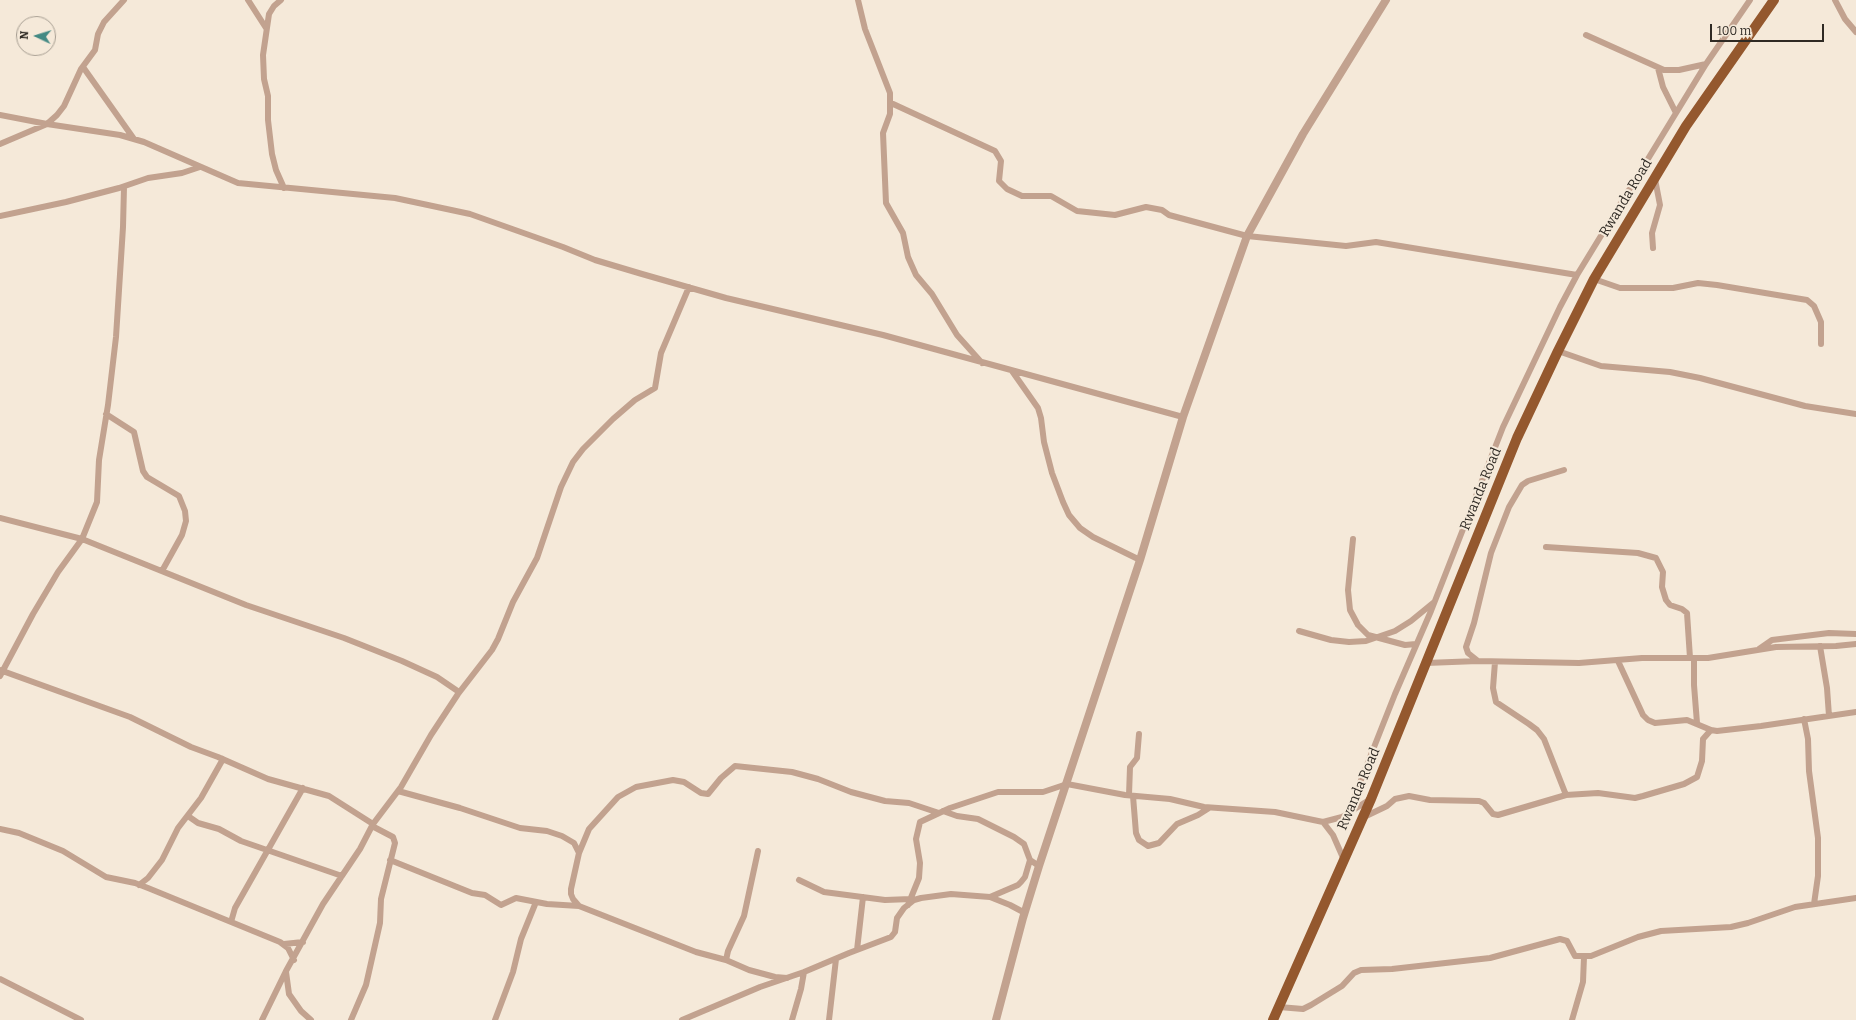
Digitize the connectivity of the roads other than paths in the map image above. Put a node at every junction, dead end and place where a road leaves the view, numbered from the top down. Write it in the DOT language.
graph roads {
  1 [pos="124,0"];
  2 [pos="248,0"];
  3 [pos="281,0"];
  4 [pos="858,0"];
  5 [pos="1386,0"];
  6 [pos="1750,0"];
  7 [pos="1774,0"];
  8 [pos="1835,0"];
  9 [pos="266,28"];
  10 [pos="1856,32"];
  11 [pos="1586,35"];
  12 [pos="1706,64"];
  13 [pos="83,67"];
  14 [pos="1658,68"];
  15 [pos="891,103"];
  16 [pos="1676,112"];
  17 [pos="0,114"];
  18 [pos="47,124"];
  19 [pos="134,139"];
  20 [pos="0,144"];
  21 [pos="200,167"];
  22 [pos="1655,179"];
  23 [pos="124,187"];
  24 [pos="284,188"];
  25 [pos="0,216"];
  26 [pos="1247,236"];
  27 [pos="1653,248"];
  28 [pos="1577,275"];
  29 [pos="1594,280"];
  30 [pos="689,288"];
  31 [pos="1821,344"];
  32 [pos="1558,351"];
  33 [pos="982,363"];
  34 [pos="1012,370"];
  35 [pos="106,414"];
  36 [pos="1856,414"];
  37 [pos="1183,417"];
  38 [pos="1564,470"];
  39 [pos="0,518"];
  40 [pos="82,539"];
  41 [pos="1353,539"];
  42 [pos="1546,547"];
  43 [pos="1140,560"];
  44 [pos="162,571"];
  45 [pos="1434,602"];
  46 [pos="1299,631"];
  47 [pos="1856,634"];
  48 [pos="1379,638"];
  49 [pos="1416,644"];
  50 [pos="1856,644"];
  51 [pos="1820,646"];
  52 [pos="1759,649"];
  53 [pos="1692,658"];
  54 [pos="1478,661"];
  55 [pos="1618,661"];
  56 [pos="1495,662"];
  57 [pos="1426,663"];
  58 [pos="1,672"];
  59 [pos="459,692"];
  60 [pos="1856,712"];
  61 [pos="1829,716"];
  62 [pos="1804,719"];
  63 [pos="1697,723"];
  64 [pos="1711,730"];
  65 [pos="1139,734"];
  66 [pos="223,759"];
  67 [pos="1067,784"];
  68 [pos="303,788"];
  69 [pos="398,791"];
  70 [pos="1566,795"];
  71 [pos="1131,796"];
  72 [pos="1371,800"];
  73 [pos="1208,808"];
  74 [pos="941,812"];
  75 [pos="1348,813"];
  76 [pos="188,816"];
  77 [pos="1362,818"];
  78 [pos="1323,822"];
  79 [pos="372,825"];
  80 [pos="0,829"];
  81 [pos="268,850"];
  82 [pos="758,851"];
  83 [pos="579,852"];
  84 [pos="390,860"];
  85 [pos="1030,860"];
  86 [pos="1344,860"];
  87 [pos="1039,866"];
  88 [pos="342,876"];
  89 [pos="799,880"];
  90 [pos="139,885"];
  91 [pos="863,897"];
  92 [pos="990,897"];
  93 [pos="1856,898"];
  94 [pos="536,902"];
  95 [pos="909,902"];
  96 [pos="1814,904"];
  97 [pos="579,906"];
  98 [pos="1025,913"];
  99 [pos="231,922"];
  100 [pos="303,942"];
  101 [pos="284,944"];
  102 [pos="857,950"];
  103 [pos="1584,957"];
  104 [pos="836,959"];
  105 [pos="294,960"];
  106 [pos="726,960"];
  107 [pos="286,971"];
  108 [pos="804,972"];
  109 [pos="787,978"];
  110 [pos="0,979"];
  111 [pos="1279,1007"];
  112 [pos="70,1014"];
  113 [pos="66,1020"];
  114 [pos="81,1020"];
  115 [pos="262,1020"];
  116 [pos="311,1020"];
  117 [pos="351,1020"];
  118 [pos="495,1020"];
  119 [pos="682,1020"];
  120 [pos="792,1020"];
  121 [pos="828,1020"];
  122 [pos="996,1020"];
  123 [pos="1273,1020"];
  124 [pos="1572,1020"];
  1 -- 13 [label="street"];
  2 -- 9 [label="street"];
  3 -- 9 [label="street"];
  4 -- 15 [label="street"];
  5 -- 26 [label="street"];
  6 -- 12 [label="street"];
  7 -- 22 [label="highway, Rwanda Road"];
  8 -- 10 [label="street"];
  9 -- 24 [label="street"];
  11 -- 14 [label="street"];
  12 -- 14 [label="street"];
  12 -- 16 [label="street"];
  13 -- 18 [label="street"];
  13 -- 19 [label="street"];
  14 -- 16 [label="street"];
  15 -- 26 [label="street"];
  15 -- 33 [label="street"];
  16 -- 28 [label="street"];
  17 -- 18 [label="street"];
  18 -- 19 [label="street"];
  18 -- 20 [label="street"];
  19 -- 21 [label="street"];
  21 -- 23 [label="street"];
  21 -- 24 [label="street"];
  22 -- 27 [label="street"];
  22 -- 29 [label="highway, Rwanda Road"];
  23 -- 25 [label="street"];
  23 -- 35 [label="street"];
  24 -- 30 [label="street"];
  26 -- 28 [label="street"];
  26 -- 37 [label="street"];
  28 -- 45 [label="street"];
  29 -- 31 [label="street"];
  29 -- 32 [label="highway, Rwanda Road"];
  30 -- 33 [label="street"];
  30 -- 59 [label="street"];
  32 -- 36 [label="street"];
  32 -- 57 [label="highway, Rwanda Road"];
  33 -- 34 [label="street"];
  34 -- 37 [label="street"];
  34 -- 43 [label="street"];
  35 -- 40 [label="street"];
  35 -- 44 [label="street"];
  37 -- 43 [label="street"];
  38 -- 54 [label="street"];
  39 -- 40 [label="street"];
  40 -- 44 [label="street"];
  40 -- 58 [label="street"];
  41 -- 48 [label="street"];
  42 -- 53 [label="street"];
  43 -- 67 [label="street"];
  44 -- 59 [label="street"];
  45 -- 48 [label="street"];
  45 -- 49 [label="street"];
  46 -- 48 [label="street"];
  47 -- 52 [label="street"];
  48 -- 49 [label="street"];
  49 -- 75 [label="street"];
  50 -- 51 [label="street"];
  51 -- 52 [label="street"];
  51 -- 61 [label="street"];
  52 -- 53 [label="street"];
  53 -- 55 [label="street"];
  53 -- 63 [label="street"];
  54 -- 56 [label="street"];
  54 -- 57 [label="street"];
  55 -- 56 [label="street"];
  55 -- 63 [label="street"];
  56 -- 70 [label="street"];
  57 -- 72 [label="highway, Rwanda Road"];
  58 -- 66 [label="street"];
  59 -- 69 [label="street"];
  60 -- 61 [label="street"];
  61 -- 62 [label="street"];
  62 -- 64 [label="street"];
  62 -- 96 [label="street"];
  63 -- 64 [label="street"];
  64 -- 70 [label="street"];
  65 -- 71 [label="street"];
  66 -- 68 [label="street"];
  66 -- 76 [label="street"];
  67 -- 71 [label="street"];
  67 -- 74 [label="street"];
  67 -- 87 [label="street"];
  68 -- 79 [label="street"];
  68 -- 81 [label="street"];
  69 -- 79 [label="street"];
  69 -- 83 [label="street"];
  70 -- 77 [label="street"];
  71 -- 73 [label="street"];
  71 -- 73 [label="street"];
  72 -- 75 [label="street"];
  72 -- 77 [label="highway, Rwanda Road"];
  73 -- 78 [label="street"];
  74 -- 83 [label="street"];
  74 -- 85 [label="street"];
  74 -- 95 [label="street"];
  75 -- 78 [label="street"];
  76 -- 81 [label="street"];
  76 -- 90 [label="street"];
  77 -- 86 [label="highway, Rwanda Road"];
  78 -- 86 [label="street"];
  79 -- 84 [label="street"];
  79 -- 88 [label="street"];
  80 -- 90 [label="street"];
  81 -- 88 [label="street"];
  81 -- 99 [label="street"];
  82 -- 106 [label="street"];
  83 -- 97 [label="street"];
  84 -- 94 [label="street"];
  84 -- 117 [label="street"];
  85 -- 87 [label="street"];
  85 -- 92 [label="street"];
  86 -- 111 [label="highway, Rwanda Road"];
  87 -- 98 [label="street"];
  88 -- 100 [label="street"];
  89 -- 91 [label="street"];
  90 -- 99 [label="street"];
  91 -- 95 [label="street"];
  91 -- 102 [label="street"];
  92 -- 95 [label="street"];
  92 -- 98 [label="street"];
  93 -- 96 [label="street"];
  94 -- 97 [label="street"];
  94 -- 118 [label="street"];
  95 -- 102 [label="street"];
  96 -- 103 [label="street"];
  97 -- 106 [label="street"];
  98 -- 122 [label="street"];
  99 -- 101 [label="street"];
  100 -- 101 [label="street"];
  100 -- 105 [label="street"];
  101 -- 105 [label="street"];
  102 -- 104 [label="street"];
  103 -- 111 [label="street"];
  103 -- 124 [label="street"];
  104 -- 108 [label="street"];
  104 -- 121 [label="street"];
  105 -- 107 [label="street"];
  106 -- 109 [label="street"];
  107 -- 115 [label="street"];
  107 -- 116 [label="street"];
  108 -- 109 [label="street"];
  108 -- 120 [label="street"];
  109 -- 119 [label="street"];
  110 -- 112 [label="street"];
  111 -- 123 [label="highway, Rwanda Road"];
  112 -- 113 [label="street"];
  112 -- 114 [label="street"];
}
